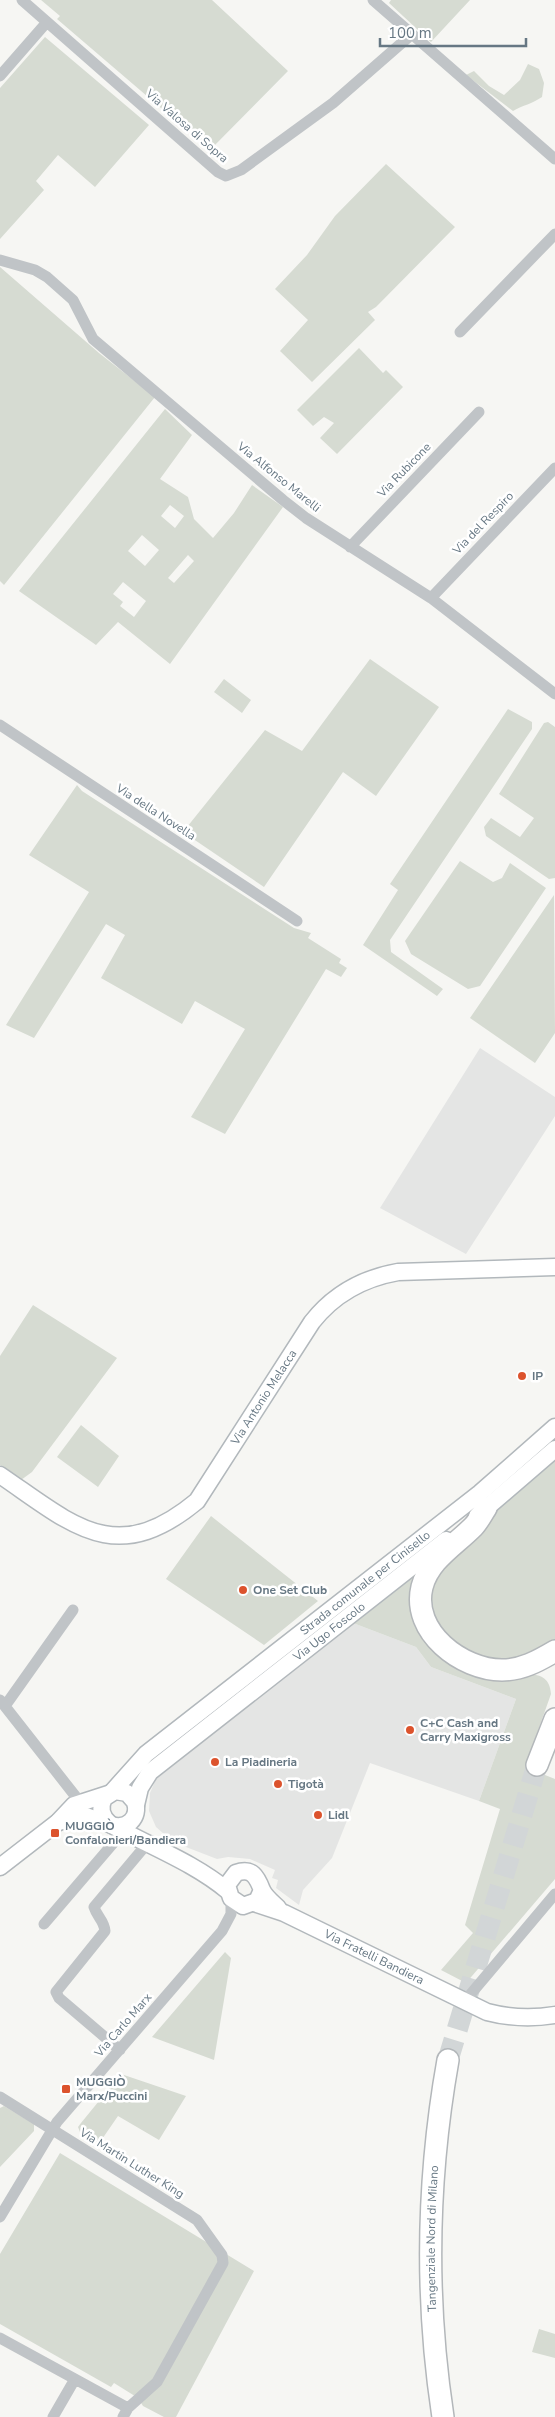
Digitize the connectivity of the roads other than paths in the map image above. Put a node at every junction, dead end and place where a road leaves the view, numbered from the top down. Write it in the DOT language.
graph roads {
  1 [pos="22,0"];
  2 [pos="373,0"];
  3 [pos="47,22"];
  4 [pos="412,34"];
  5 [pos="0,76"];
  6 [pos="555,159"];
  7 [pos="555,234"];
  8 [pos="6,260"];
  9 [pos="460,332"];
  10 [pos="479,412"];
  11 [pos="555,468"];
  12 [pos="350,547"];
  13 [pos="431,598"];
  14 [pos="555,694"];
  15 [pos="0,725"];
  16 [pos="298,921"];
  17 [pos="555,1267"];
  18 [pos="555,1427"];
  19 [pos="555,1449"];
  20 [pos="0,1475"];
  21 [pos="486,1508"];
  22 [pos="73,1610"];
  23 [pos="555,1651"];
  24 [pos="3,1703"];
  25 [pos="555,1719"];
  26 [pos="548,1764"];
  27 [pos="112,1792"];
  28 [pos="80,1802"];
  29 [pos="125,1819"];
  30 [pos="58,1822"];
  31 [pos="146,1845"];
  32 [pos="162,1851"];
  33 [pos="0,1867"];
  34 [pos="239,1872"];
  35 [pos="207,1874"];
  36 [pos="555,1894"];
  37 [pos="229,1895"];
  38 [pos="255,1899"];
  39 [pos="44,1924"];
  40 [pos="222,1931"];
  41 [pos="464,2002"];
  42 [pos="555,2015"];
  43 [pos="120,2050"];
  44 [pos="1,2099"];
  45 [pos="52,2129"];
  46 [pos="0,2217"];
  47 [pos="0,2338"];
  48 [pos="75,2379"];
  49 [pos="126,2412"];
  50 [pos="53,2417"];
  51 [pos="443,2417"];
  52 [pos="457,2417"];
  1 -- 3 [label="street, Via Valosa di Sopra"];
  2 -- 4 [label="street"];
  3 -- 4 [label="street, Via Valosa di Sopra"];
  3 -- 5 [label="street"];
  4 -- 6 [label="street"];
  7 -- 9 [label="street"];
  8 -- 12 [label="street, Via Alfonso Marelli"];
  10 -- 12 [label="street, Via Rubicone"];
  11 -- 13 [label="street, Via del Respiro"];
  12 -- 13 [label="street, Via Alfonso Marelli"];
  13 -- 14 [label="street, Via Alfonso Marelli"];
  15 -- 16 [label="street, Via della Novella"];
  17 -- 20 [label="street, Via Antonio Melacca"];
  18 -- 27 [label="street, Strada comunale per Cinisello"];
  19 -- 21 [label="street, Via Ugo Foscolo"];
  21 -- 23 [label="highway"];
  21 -- 29 [label="street, Via Ugo Foscolo"];
  22 -- 24 [label="street"];
  24 -- 28 [label="street"];
  25 -- 26 [label="highway"];
  27 -- 28 [label="street"];
  27 -- 29 [label="street"];
  27 -- 29 [label="street"];
  28 -- 30 [label="street"];
  29 -- 30 [label="street"];
  29 -- 31 [label="street, Via Fratelli Bandiera"];
  29 -- 32 [label="street, Via Fratelli Bandiera"];
  29 -- 39 [label="street"];
  30 -- 33 [label="street"];
  31 -- 32 [label="street, Via Fratelli Bandiera"];
  31 -- 43 [label="street"];
  32 -- 35 [label="street, Via Fratelli Bandiera"];
  34 -- 35 [label="street, Via Fratelli Bandiera"];
  34 -- 37 [label="street"];
  34 -- 38 [label="street, Via Fratelli Bandiera"];
  35 -- 37 [label="street, Via Fratelli Bandiera"];
  36 -- 41 [label="street"];
  37 -- 38 [label="street, Via Fratelli Bandiera"];
  37 -- 40 [label="street, Via Carlo Marx"];
  38 -- 40 [label="street, Via Carlo Marx"];
  38 -- 41 [label="street, Via Fratelli Bandiera"];
  40 -- 43 [label="street, Via Carlo Marx"];
  41 -- 42 [label="street, Via Fratelli Bandiera"];
  43 -- 45 [label="street, Via Carlo Marx"];
  44 -- 45 [label="street, Via Martin Luther King"];
  45 -- 46 [label="street, Via Carlo Marx"];
  45 -- 49 [label="street, Via Martin Luther King"];
  47 -- 48 [label="street"];
  48 -- 49 [label="street"];
  48 -- 50 [label="street"];
  51 -- 52 [label="highway, Tangenziale Nord di Milano"];
}
